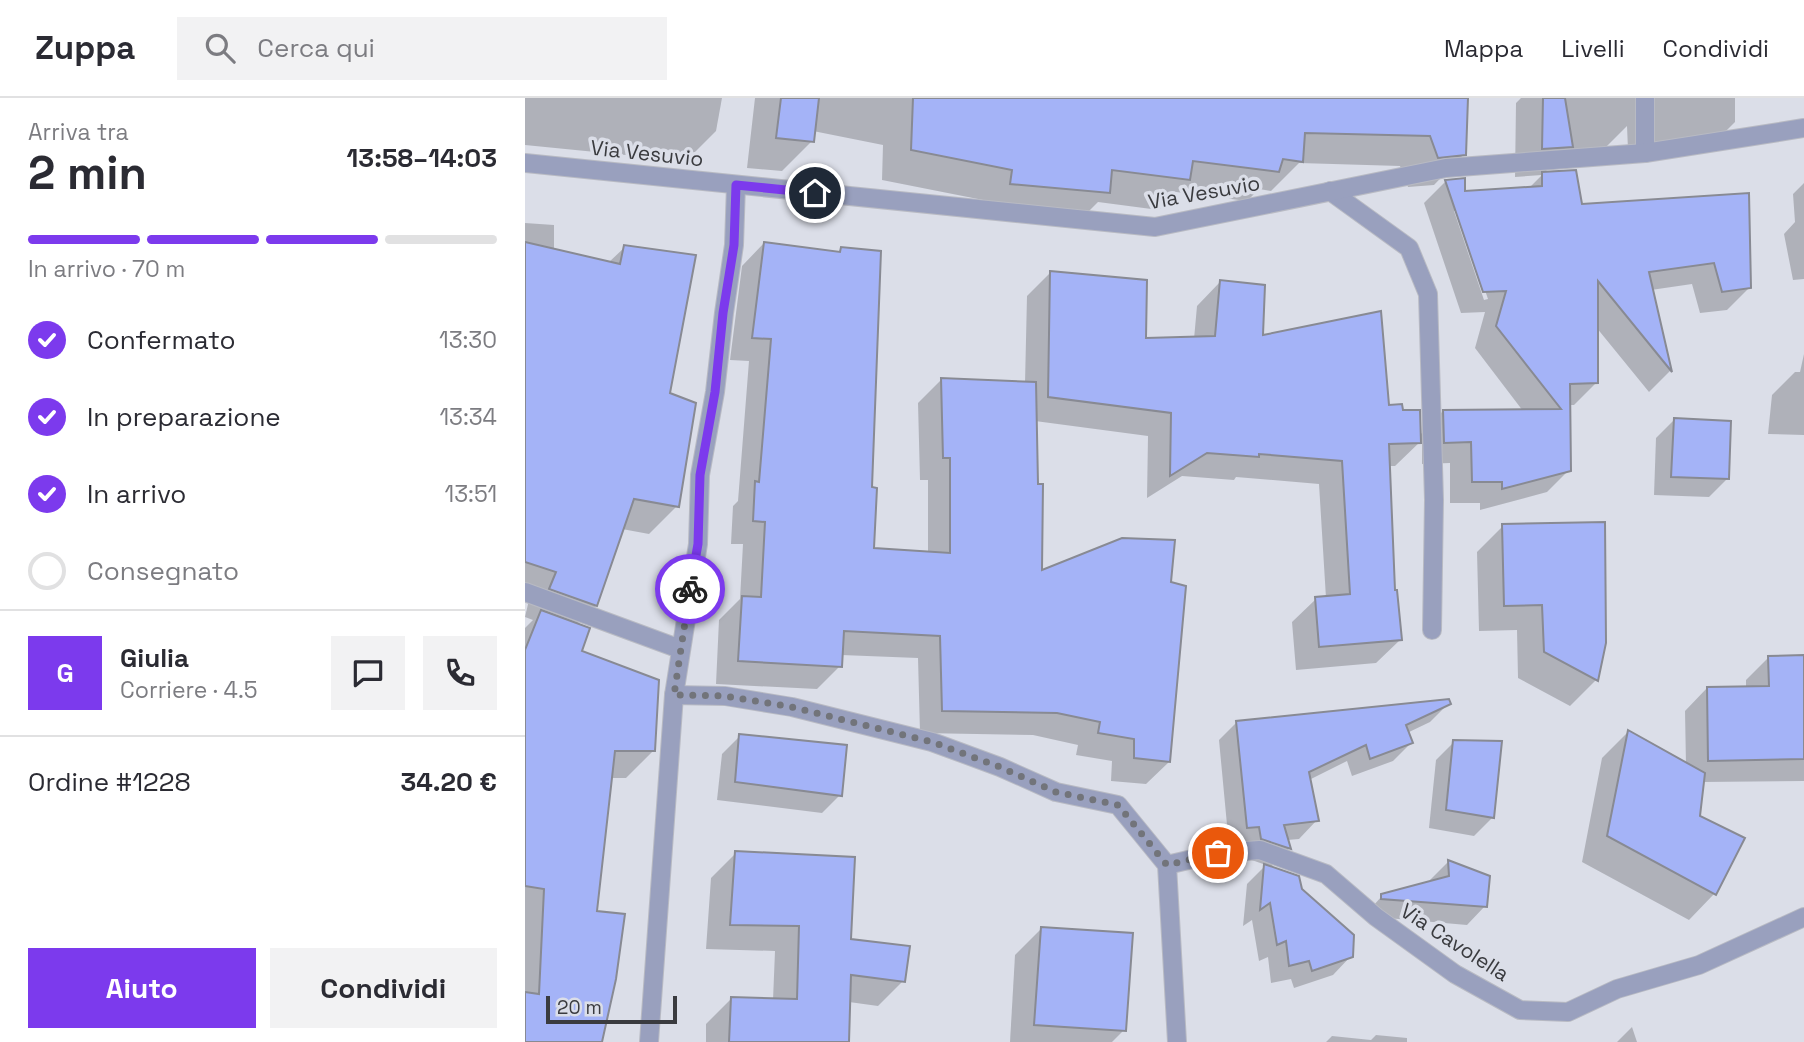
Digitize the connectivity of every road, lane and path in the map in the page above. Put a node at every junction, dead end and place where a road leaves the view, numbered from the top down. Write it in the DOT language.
graph roads {
  1 [pos="1645,98"];
  2 [pos="1804,128"];
  3 [pos="1645,153"];
  4 [pos="525,163"];
  5 [pos="736,185"];
  6 [pos="1330,191"];
  7 [pos="525,592"];
  8 [pos="1432,630"];
  9 [pos="680,649"];
  10 [pos="674,695"];
  11 [pos="1167,865"];
  12 [pos="1804,917"];
  13 [pos="649,1042"];
  14 [pos="1177,1042"];
  1 -- 3 [label="street"];
  2 -- 3 [label="street, Via Vesuvio"];
  3 -- 6 [label="street, Via Vesuvio"];
  4 -- 5 [label="street, Via Vesuvio"];
  5 -- 6 [label="street, Via Vesuvio"];
  5 -- 9 [label="street"];
  6 -- 8 [label="street"];
  7 -- 9 [label="street"];
  9 -- 10 [label="street"];
  10 -- 11 [label="street"];
  10 -- 13 [label="street"];
  11 -- 12 [label="street, Via Cavolella"];
  11 -- 14 [label="street"];
}
